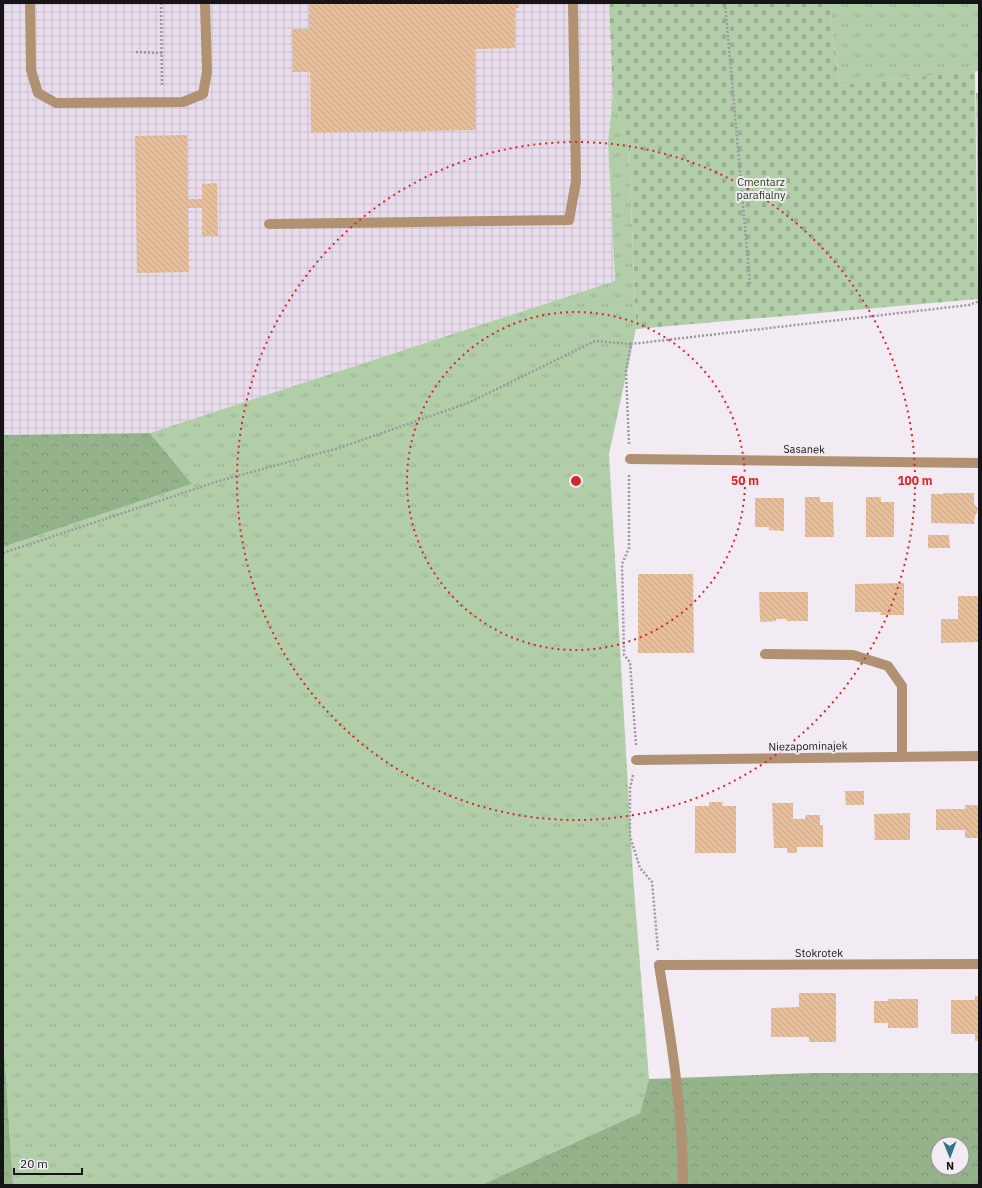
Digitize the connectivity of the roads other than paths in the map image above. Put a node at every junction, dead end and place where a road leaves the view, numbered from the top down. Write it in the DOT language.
graph roads {
  1 [pos="30,3"];
  2 [pos="206,3"];
  3 [pos="573,3"];
  4 [pos="269,224"];
  5 [pos="630,459"];
  6 [pos="979,463"];
  7 [pos="765,654"];
  8 [pos="979,756"];
  9 [pos="902,757"];
  10 [pos="636,760"];
  11 [pos="979,964"];
  12 [pos="683,1185"];
  1 -- 2 [label="street"];
  3 -- 4 [label="street"];
  5 -- 6 [label="street, Sasanek"];
  7 -- 9 [label="street"];
  8 -- 9 [label="street, Niezapominajek"];
  9 -- 10 [label="street, Niezapominajek"];
  11 -- 12 [label="street, Stokrotek"];
}
